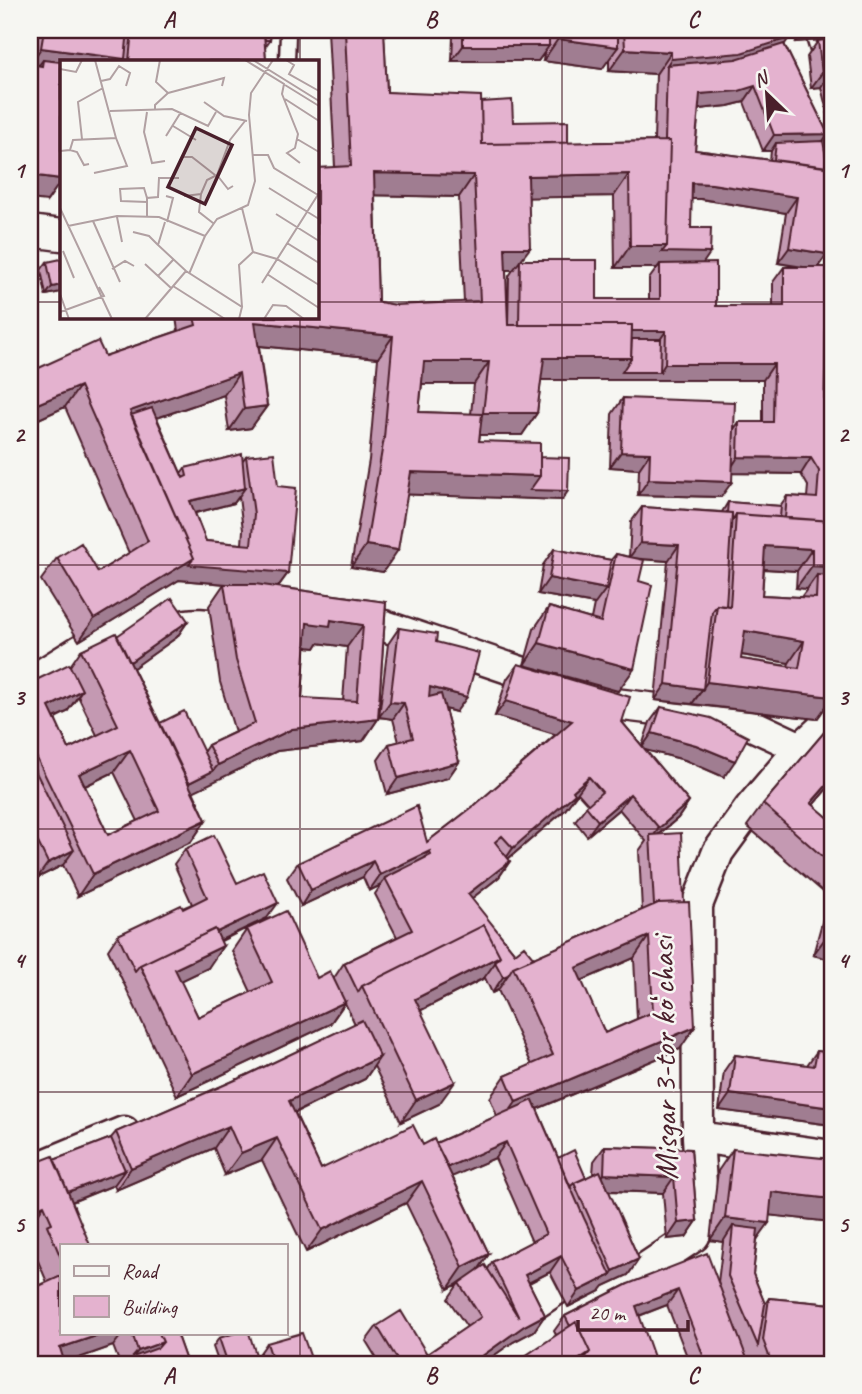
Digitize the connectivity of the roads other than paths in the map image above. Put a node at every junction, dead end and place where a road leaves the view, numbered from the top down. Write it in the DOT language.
graph roads {
  1 [pos="290,30"];
  2 [pos="787,30"];
  3 [pos="287,60"];
  4 [pos="832,208"];
  5 [pos="832,214"];
  6 [pos="30,231"];
  7 [pos="60,235"];
  8 [pos="821,380"];
  9 [pos="278,602"];
  10 [pos="319,607"];
  11 [pos="30,682"];
  12 [pos="832,692"];
  13 [pos="830,725"];
  14 [pos="801,748"];
  15 [pos="124,1132"];
  16 [pos="698,1138"];
  17 [pos="832,1156"];
  18 [pos="30,1171"];
  19 [pos="503,1364"];
  1 -- 3 [label="lane"];
  2 -- 4 [label="street"];
  5 -- 8 [label="street"];
  6 -- 7 [label="street"];
  9 -- 11 [label="street"];
  10 -- 14 [label="street"];
  12 -- 13 [label="street, Misgar 3-tor koʻchasi"];
  13 -- 14 [label="street, Misgar 3-tor koʻchasi"];
  14 -- 16 [label="street, Misgar 3-tor koʻchasi"];
  15 -- 18 [label="street"];
  16 -- 17 [label="street"];
  16 -- 19 [label="street, Misgar 3-tor koʻchasi"];
}
